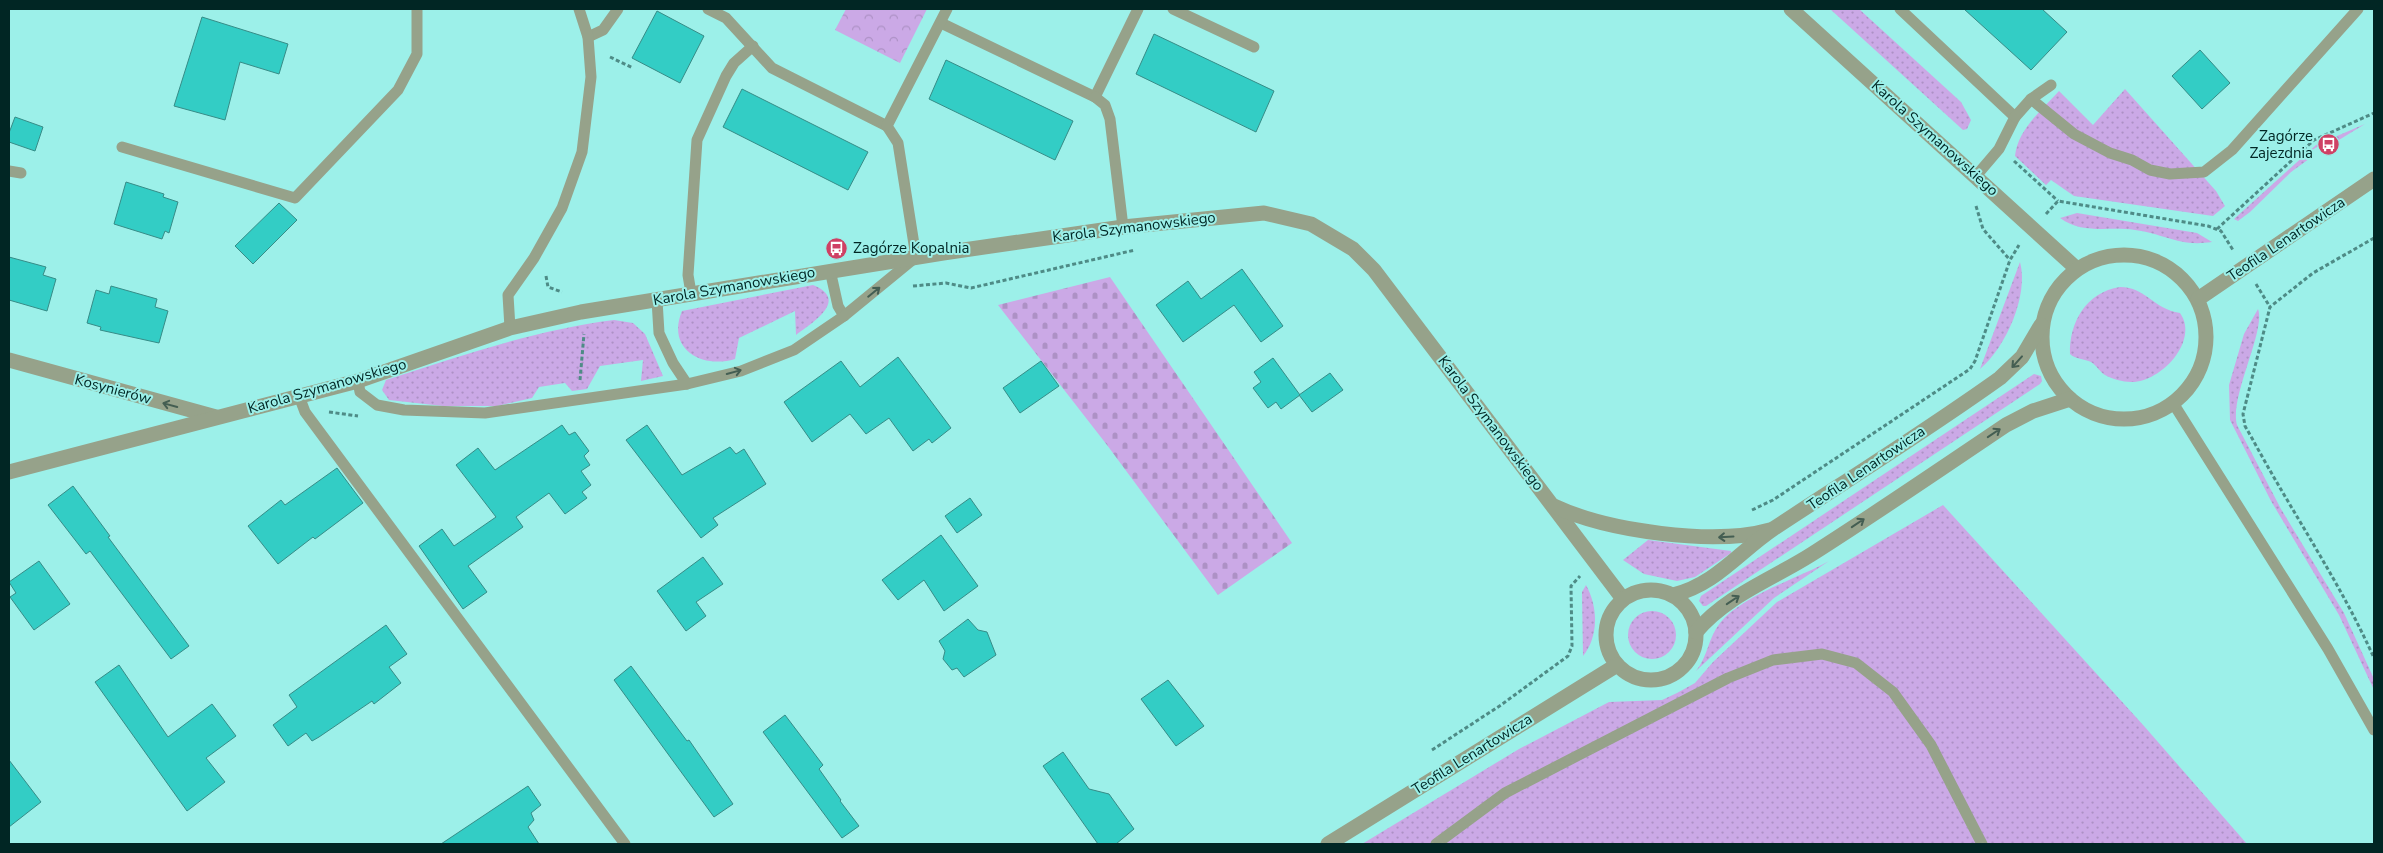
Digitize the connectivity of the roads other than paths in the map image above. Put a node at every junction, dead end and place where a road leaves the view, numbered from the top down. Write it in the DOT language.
graph roads {
  1 [pos="417,9"];
  2 [pos="579,9"];
  3 [pos="618,9"];
  4 [pos="708,9"];
  5 [pos="947,9"];
  6 [pos="1138,9"];
  7 [pos="1173,9"];
  8 [pos="1791,9"];
  9 [pos="1900,9"];
  10 [pos="2358,9"];
  11 [pos="941,23"];
  12 [pos="588,37"];
  13 [pos="753,46"];
  14 [pos="1254,47"];
  15 [pos="2051,85"];
  16 [pos="1095,97"];
  17 [pos="2031,99"];
  18 [pos="2015,117"];
  19 [pos="887,126"];
  20 [pos="122,147"];
  21 [pos="9,171"];
  22 [pos="21,174"];
  23 [pos="1976,176"];
  24 [pos="2374,179"];
  25 [pos="1123,227"];
  26 [pos="916,257"];
  27 [pos="2077,269"];
  28 [pos="830,270"];
  29 [pos="691,293"];
  30 [pos="2198,299"];
  31 [pos="657,300"];
  32 [pos="844,316"];
  33 [pos="2043,321"];
  34 [pos="510,328"];
  35 [pos="9,360"];
  36 [pos="358,380"];
  37 [pos="687,384"];
  38 [pos="299,396"];
  39 [pos="2070,399"];
  40 [pos="2173,404"];
  41 [pos="217,417"];
  42 [pos="9,472"];
  43 [pos="1554,506"];
  44 [pos="1774,529"];
  45 [pos="1673,595"];
  46 [pos="1623,599"];
  47 [pos="1696,632"];
  48 [pos="1617,665"];
  49 [pos="2374,730"];
  50 [pos="625,844"];
  51 [pos="1328,844"];
  52 [pos="1436,844"];
  53 [pos="1982,844"];
  1 -- 20 [label="lane"];
  2 -- 12 [label="lane"];
  3 -- 12 [label="lane"];
  4 -- 13 [label="lane"];
  5 -- 11 [label="lane"];
  6 -- 16 [label="lane"];
  7 -- 14 [label="lane"];
  8 -- 23 [label="street, Karola Szymanowskiego"];
  9 -- 18 [label="lane"];
  10 -- 17 [label="lane"];
  11 -- 16 [label="lane"];
  11 -- 19 [label="lane"];
  12 -- 34 [label="lane"];
  13 -- 19 [label="lane"];
  13 -- 29 [label="lane"];
  15 -- 17 [label="lane"];
  16 -- 25 [label="lane"];
  17 -- 18 [label="lane"];
  18 -- 23 [label="lane"];
  19 -- 26 [label="lane"];
  21 -- 22 [label="lane"];
  23 -- 27 [label="street, Karola Szymanowskiego"];
  24 -- 30 [label="street, Teofila Lenartowicza"];
  25 -- 26 [label="street, Karola Szymanowskiego"];
  25 -- 43 [label="street, Karola Szymanowskiego"];
  26 -- 28 [label="street, Karola Szymanowskiego"];
  32 -- 26 [label="lane, one-way"];
  27 -- 30 [label="street"];
  27 -- 33 [label="street"];
  28 -- 29 [label="street, Karola Szymanowskiego"];
  28 -- 32 [label="lane"];
  29 -- 31 [label="street, Karola Szymanowskiego"];
  30 -- 40 [label="street"];
  31 -- 34 [label="street, Karola Szymanowskiego"];
  31 -- 37 [label="lane"];
  37 -- 32 [label="lane, one-way"];
  33 -- 39 [label="street"];
  33 -- 44 [label="street, Teofila Lenartowicza, one-way"];
  34 -- 36 [label="street, Karola Szymanowskiego"];
  41 -- 35 [label="street, Kosynierów, one-way"];
  36 -- 37 [label="lane"];
  36 -- 38 [label="street, Karola Szymanowskiego"];
  38 -- 41 [label="street, Karola Szymanowskiego"];
  38 -- 50 [label="lane"];
  39 -- 40 [label="street"];
  47 -- 39 [label="street, one-way"];
  40 -- 49 [label="lane"];
  41 -- 42 [label="street, Karola Szymanowskiego"];
  44 -- 43 [label="street, one-way"];
  43 -- 46 [label="street, Karola Szymanowskiego"];
  44 -- 45 [label="street, Teofila Lenartowicza"];
  45 -- 46 [label="street"];
  45 -- 47 [label="street"];
  46 -- 48 [label="street"];
  47 -- 48 [label="street"];
  48 -- 51 [label="street, Teofila Lenartowicza"];
  52 -- 53 [label="lane"];
}
